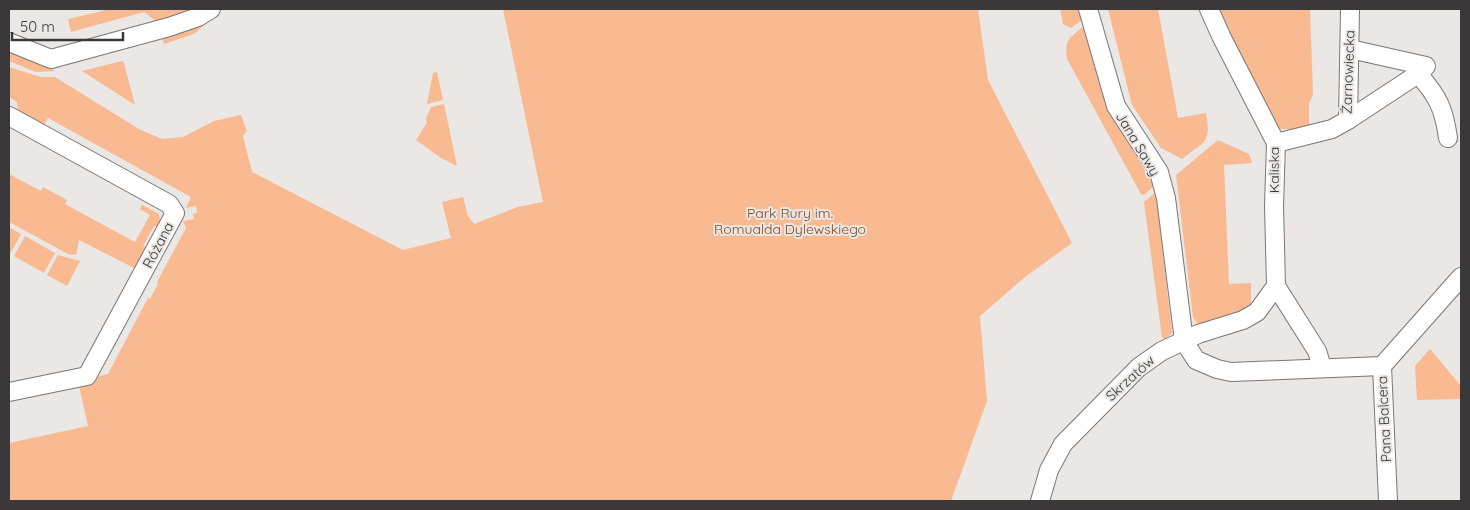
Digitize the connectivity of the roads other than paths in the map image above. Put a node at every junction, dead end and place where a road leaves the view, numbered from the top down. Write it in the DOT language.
graph roads {
  1 [pos="210,9"];
  2 [pos="1088,9"];
  3 [pos="1209,9"];
  4 [pos="1350,9"];
  5 [pos="9,42"];
  6 [pos="1350,49"];
  7 [pos="1418,74"];
  8 [pos="9,116"];
  9 [pos="1348,120"];
  10 [pos="1448,138"];
  11 [pos="1276,143"];
  12 [pos="1461,277"];
  13 [pos="1276,286"];
  14 [pos="1184,341"];
  15 [pos="1382,366"];
  16 [pos="1322,367"];
  17 [pos="9,392"];
  18 [pos="1040,501"];
  19 [pos="1388,501"];
  1 -- 5 [label="street"];
  2 -- 14 [label="street, Jana Sawy"];
  3 -- 11 [label="street, Kaliska"];
  4 -- 6 [label="street, Żarnowiecka"];
  6 -- 7 [label="street"];
  6 -- 9 [label="street, Żarnowiecka"];
  7 -- 9 [label="street"];
  7 -- 10 [label="street"];
  8 -- 17 [label="street, Różana"];
  9 -- 11 [label="street, Żarnowiecka"];
  11 -- 13 [label="street, Kaliska"];
  12 -- 15 [label="street, Pana Balcera"];
  13 -- 14 [label="street"];
  13 -- 16 [label="street"];
  14 -- 16 [label="street"];
  14 -- 18 [label="street, Skrzatów"];
  15 -- 16 [label="street"];
  15 -- 19 [label="street, Pana Balcera"];
}
